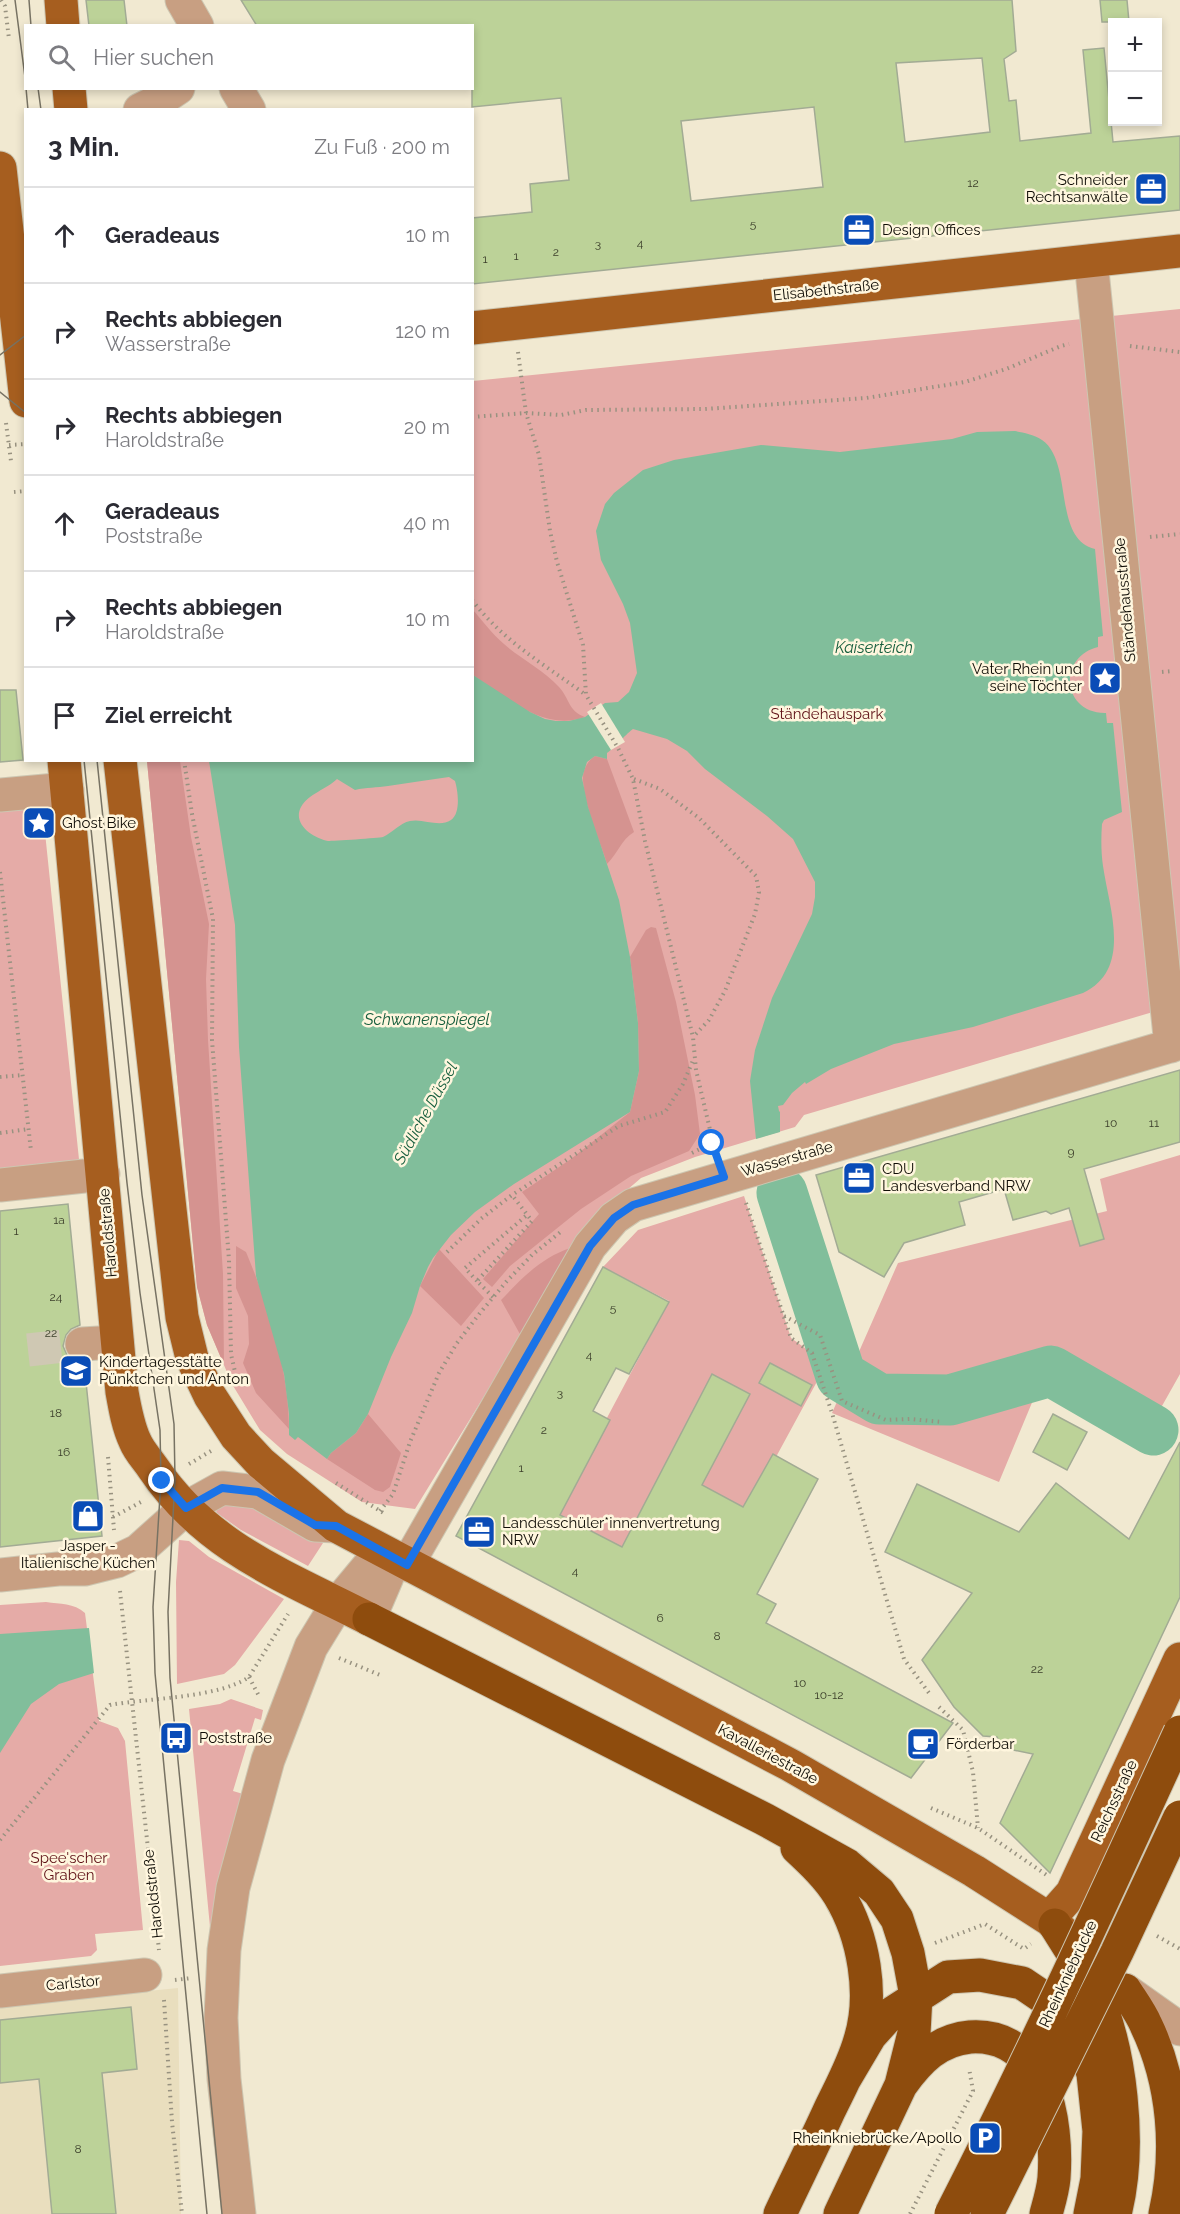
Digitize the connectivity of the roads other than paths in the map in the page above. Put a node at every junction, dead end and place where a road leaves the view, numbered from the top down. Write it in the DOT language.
graph roads {
  1 [pos="61,0"];
  2 [pos="63,24"];
  3 [pos="69,90"];
  4 [pos="175,90"];
  5 [pos="237,90"];
  6 [pos="72,108"];
  7 [pos="144,108"];
  8 [pos="248,108"];
  9 [pos="0,168"];
  10 [pos="1180,251"];
  11 [pos="1091,261"];
  12 [pos="474,328"];
  13 [pos="18,382"];
  14 [pos="120,762"];
  15 [pos="65,775"];
  16 [pos="0,795"];
  17 [pos="1176,1045"];
  18 [pos="103,1174"];
  19 [pos="0,1185"];
  20 [pos="117,1342"];
  21 [pos="82,1344"];
  22 [pos="186,1508"];
  23 [pos="336,1526"];
  24 [pos="398,1560"];
  25 [pos="0,1575"];
  26 [pos="338,1603"];
  27 [pos="369,1619"];
  28 [pos="1177,1673"];
  29 [pos="1180,1732"];
  30 [pos="1180,1817"];
  31 [pos="764,1819"];
  32 [pos="1052,1922"];
  33 [pos="156,1975"];
  34 [pos="1125,1990"];
  35 [pos="0,1991"];
  36 [pos="916,1996"];
  37 [pos="1180,2029"];
  38 [pos="844,2080"];
  39 [pos="901,2085"];
  40 [pos="239,2214"];
  41 [pos="780,2214"];
  42 [pos="840,2214"];
  43 [pos="951,2214"];
  44 [pos="987,2214"];
  45 [pos="1046,2214"];
  46 [pos="1090,2214"];
  47 [pos="1115,2214"];
  48 [pos="1165,2214"];
  1 -- 2 [label="main road"];
  3 -- 6 [label="main road"];
  4 -- 7 [label="street"];
  5 -- 8 [label="street"];
  9 -- 13 [label="main road"];
  10 -- 11 [label="main road, Elisabethstraße"];
  11 -- 12 [label="main road, Elisabethstraße"];
  11 -- 17 [label="street, Ständehausstraße"];
  14 -- 23 [label="main road"];
  15 -- 16 [label="street"];
  15 -- 18 [label="main road, Haroldstraße"];
  17 -- 24 [label="street, Wasserstraße"];
  18 -- 19 [label="street"];
  18 -- 20 [label="main road, Haroldstraße"];
  20 -- 21 [label="street"];
  20 -- 22 [label="main road, Haroldstraße"];
  22 -- 23 [label="street"];
  22 -- 25 [label="street"];
  22 -- 26 [label="main road, Haroldstraße"];
  23 -- 24 [label="main road"];
  24 -- 26 [label="street"];
  24 -- 27 [label="street"];
  24 -- 32 [label="main road, Kavalleriestraße"];
  26 -- 27 [label="main road"];
  26 -- 40 [label="street"];
  27 -- 31 [label="highway"];
  28 -- 32 [label="main road, Reichsstraße"];
  29 -- 43 [label="highway, Rheinkniebrücke, bridge"];
  30 -- 44 [label="highway, bridge"];
  31 -- 36 [label="highway"];
  31 -- 38 [label="highway"];
  32 -- 34 [label="main road, Kavalleriestraße"];
  32 -- 47 [label="highway"];
  33 -- 35 [label="street, Carlstor"];
  34 -- 37 [label="street"];
  34 -- 48 [label="highway"];
  36 -- 38 [label="highway"];
  36 -- 39 [label="highway"];
  36 -- 46 [label="highway"];
  38 -- 41 [label="highway"];
  39 -- 42 [label="highway"];
  39 -- 45 [label="highway"];
}
